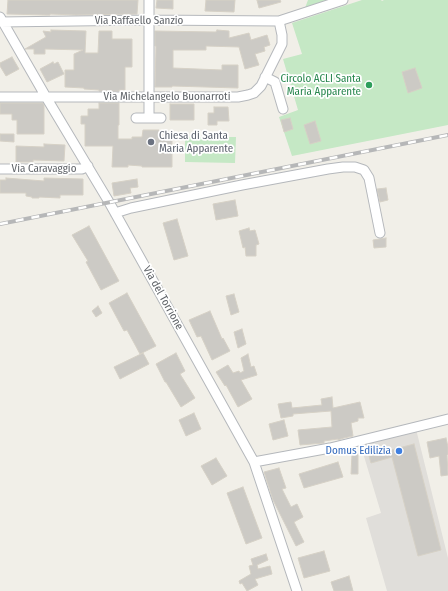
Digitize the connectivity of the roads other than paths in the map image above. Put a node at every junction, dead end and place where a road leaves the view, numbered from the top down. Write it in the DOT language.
graph roads {
  1 [pos="149,0"];
  2 [pos="343,0"];
  3 [pos="149,20"];
  4 [pos="1,21"];
  5 [pos="279,21"];
  6 [pos="265,77"];
  7 [pos="0,97"];
  8 [pos="46,97"];
  9 [pos="149,97"];
  10 [pos="283,109"];
  11 [pos="136,118"];
  12 [pos="148,118"];
  13 [pos="161,118"];
  14 [pos="88,166"];
  15 [pos="0,170"];
  16 [pos="116,213"];
  17 [pos="380,233"];
  18 [pos="448,419"];
  19 [pos="254,462"];
  20 [pos="297,591"];
  1 -- 3 [label="street"];
  2 -- 5 [label="street, Via Raffaello Sanzio"];
  3 -- 4 [label="street, Via Raffaello Sanzio"];
  3 -- 5 [label="street, Via Raffaello Sanzio"];
  3 -- 9 [label="street"];
  4 -- 8 [label="street, Via del Torrione"];
  5 -- 6 [label="street, Via Michelangelo Buonarroti"];
  6 -- 9 [label="street, Via Michelangelo Buonarroti"];
  6 -- 10 [label="street"];
  7 -- 8 [label="street, Via Michelangelo Buonarroti"];
  8 -- 9 [label="street, Via Michelangelo Buonarroti"];
  8 -- 14 [label="street, Via del Torrione"];
  9 -- 12 [label="street"];
  11 -- 12 [label="street"];
  12 -- 13 [label="street"];
  14 -- 15 [label="street, Via Caravaggio"];
  14 -- 16 [label="street, Via del Torrione"];
  16 -- 17 [label="street"];
  16 -- 19 [label="street, Via del Torrione"];
  18 -- 19 [label="street"];
  19 -- 20 [label="street, Via del Torrione"];
}
